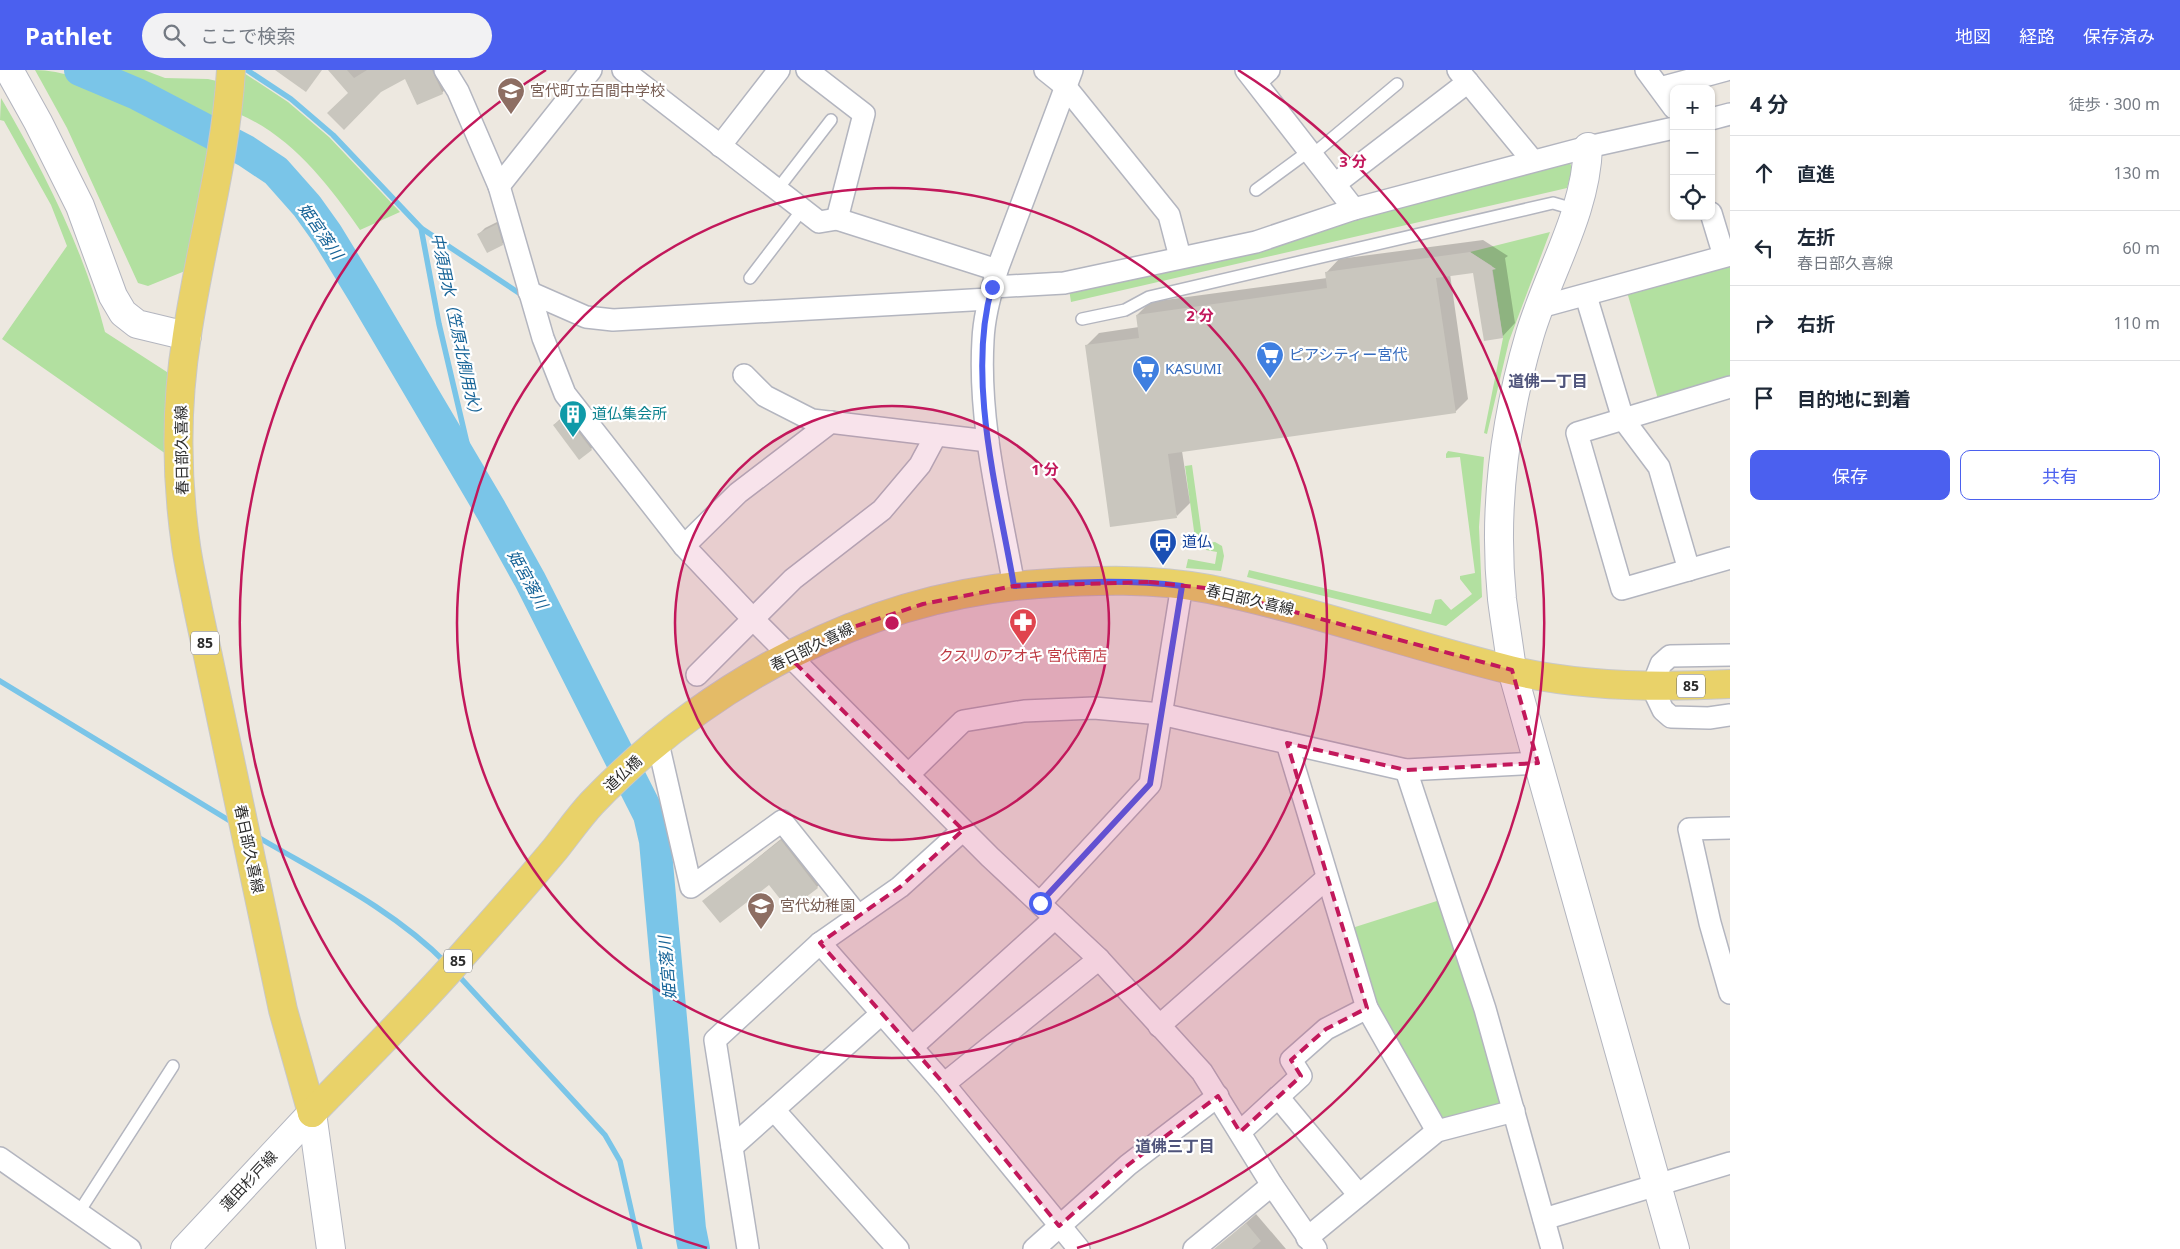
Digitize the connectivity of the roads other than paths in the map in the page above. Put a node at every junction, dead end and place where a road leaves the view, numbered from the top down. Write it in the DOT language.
graph roads {
  1 [pos="232,70"];
  2 [pos="445,70"];
  3 [pos="591,70"];
  4 [pos="622,70"];
  5 [pos="779,70"];
  6 [pos="807,70"];
  7 [pos="1044,70"];
  8 [pos="1646,70"];
  9 [pos="1726,70"];
  10 [pos="10,71"];
  11 [pos="1257,74"];
  12 [pos="1463,76"];
  13 [pos="1068,78"];
  14 [pos="1397,84"];
  15 [pos="1660,88"];
  16 [pos="1670,102"];
  17 [pos="1730,114"];
  18 [pos="1715,118"];
  19 [pos="831,120"];
  20 [pos="1670,129"];
  21 [pos="720,146"];
  22 [pos="1588,147"];
  23 [pos="1311,153"];
  24 [pos="1533,162"];
  25 [pos="1334,184"];
  26 [pos="499,186"];
  27 [pos="777,190"];
  28 [pos="1256,190"];
  29 [pos="1354,209"];
  30 [pos="802,210"];
  31 [pos="1577,210"];
  32 [pos="836,219"];
  33 [pos="1714,220"];
  34 [pos="1727,255"];
  35 [pos="1180,257"];
  36 [pos="750,278"];
  37 [pos="993,285"];
  38 [pos="529,292"];
  39 [pos="1586,296"];
  40 [pos="1540,307"];
  41 [pos="1082,319"];
  42 [pos="187,336"];
  43 [pos="744,374"];
  44 [pos="1730,387"];
  45 [pos="1623,420"];
  46 [pos="831,422"];
  47 [pos="936,435"];
  48 [pos="988,440"];
  49 [pos="684,546"];
  50 [pos="1730,558"];
  51 [pos="1690,570"];
  52 [pos="1014,586"];
  53 [pos="1182,586"];
  54 [pos="753,619"];
  55 [pos="787,655"];
  56 [pos="1730,655"];
  57 [pos="1512,670"];
  58 [pos="697,675"];
  59 [pos="1730,684"];
  60 [pos="1652,687"];
  61 [pos="1161,714"];
  62 [pos="1730,715"];
  63 [pos="1286,743"];
  64 [pos="655,746"];
  65 [pos="1538,763"];
  66 [pos="1406,770"];
  67 [pos="908,775"];
  68 [pos="1730,828"];
  69 [pos="963,830"];
  70 [pos="1327,878"];
  71 [pos="1040,903"];
  72 [pos="858,916"];
  73 [pos="1055,918"];
  74 [pos="820,943"];
  75 [pos="1725,958"];
  76 [pos="1099,960"];
  77 [pos="1730,993"];
  78 [pos="1367,1008"];
  79 [pos="881,1014"];
  80 [pos="1159,1026"];
  81 [pos="912,1047"];
  82 [pos="173,1066"];
  83 [pos="944,1084"];
  84 [pos="1218,1096"];
  85 [pos="1278,1097"];
  86 [pos="774,1110"];
  87 [pos="1514,1111"];
  88 [pos="312,1113"];
  89 [pos="1437,1131"];
  90 [pos="1240,1132"];
  91 [pos="732,1147"];
  92 [pos="0,1158"];
  93 [pos="1730,1162"];
  94 [pos="1272,1184"];
  95 [pos="1656,1184"];
  96 [pos="1359,1195"];
  97 [pos="79,1212"];
  98 [pos="1544,1219"];
  99 [pos="1059,1226"];
  100 [pos="1311,1244"];
  101 [pos="130,1249"];
  102 [pos="185,1249"];
  103 [pos="331,1249"];
  104 [pos="748,1249"];
  105 [pos="898,1249"];
  106 [pos="1034,1249"];
  107 [pos="1079,1249"];
  108 [pos="1194,1249"];
  109 [pos="1552,1249"];
  110 [pos="1675,1249"];
  1 -- 42 [label="main road, 春日部久喜線 / 85"];
  2 -- 26 [label="street"];
  3 -- 26 [label="street"];
  4 -- 21 [label="street"];
  5 -- 21 [label="street"];
  6 -- 32 [label="street"];
  7 -- 13 [label="street"];
  8 -- 15 [label="street"];
  9 -- 15 [label="street"];
  10 -- 42 [label="street"];
  11 -- 23 [label="street"];
  12 -- 24 [label="street"];
  12 -- 25 [label="street"];
  13 -- 35 [label="street"];
  13 -- 37 [label="street"];
  14 -- 23 [label="lane"];
  15 -- 16 [label="street"];
  17 -- 18 [label="street"];
  19 -- 27 [label="lane"];
  20 -- 22 [label="street"];
  21 -- 27 [label="street"];
  22 -- 24 [label="street"];
  22 -- 31 [label="street"];
  23 -- 25 [label="street"];
  23 -- 28 [label="lane"];
  24 -- 29 [label="street"];
  25 -- 29 [label="street"];
  26 -- 38 [label="street"];
  27 -- 30 [label="street"];
  29 -- 35 [label="street"];
  30 -- 32 [label="street"];
  30 -- 36 [label="lane"];
  31 -- 40 [label="street"];
  31 -- 41 [label="lane"];
  32 -- 37 [label="street"];
  33 -- 34 [label="street"];
  34 -- 39 [label="street"];
  35 -- 37 [label="street"];
  37 -- 38 [label="street"];
  37 -- 48 [label="street"];
  38 -- 49 [label="street"];
  39 -- 40 [label="street"];
  39 -- 45 [label="street"];
  40 -- 57 [label="street"];
  42 -- 88 [label="main road, 春日部久喜線 / 85"];
  43 -- 46 [label="street"];
  44 -- 45 [label="street"];
  45 -- 51 [label="street"];
  45 -- 51 [label="street"];
  46 -- 47 [label="street"];
  46 -- 49 [label="street"];
  47 -- 48 [label="street"];
  47 -- 54 [label="street"];
  48 -- 52 [label="street"];
  49 -- 54 [label="street"];
  50 -- 51 [label="street"];
  52 -- 53 [label="main road, 春日部久喜線 / 85"];
  52 -- 55 [label="main road, 春日部久喜線 / 85"];
  53 -- 57 [label="main road, 春日部久喜線 / 85"];
  53 -- 61 [label="street"];
  54 -- 55 [label="street"];
  54 -- 58 [label="street"];
  55 -- 64 [label="main road, 春日部久喜線 / 85"];
  55 -- 67 [label="street"];
  56 -- 60 [label="street"];
  57 -- 60 [label="main road, 春日部久喜線 / 85"];
  57 -- 65 [label="street"];
  59 -- 60 [label="main road, 春日部久喜線 / 85"];
  60 -- 62 [label="street"];
  61 -- 63 [label="street"];
  61 -- 67 [label="street"];
  61 -- 71 [label="street"];
  63 -- 66 [label="street"];
  63 -- 70 [label="street"];
  64 -- 72 [label="street"];
  64 -- 88 [label="main road, 道仏橋 / 85"];
  65 -- 66 [label="street"];
  65 -- 95 [label="street"];
  66 -- 87 [label="street"];
  67 -- 69 [label="street"];
  68 -- 75 [label="street"];
  69 -- 71 [label="street"];
  69 -- 72 [label="street"];
  70 -- 78 [label="street"];
  70 -- 80 [label="street"];
  71 -- 73 [label="street"];
  72 -- 74 [label="street"];
  73 -- 76 [label="street"];
  73 -- 81 [label="street"];
  74 -- 79 [label="street"];
  74 -- 91 [label="street"];
  75 -- 77 [label="street"];
  76 -- 80 [label="street"];
  76 -- 83 [label="street"];
  78 -- 85 [label="street"];
  78 -- 89 [label="street"];
  79 -- 81 [label="street"];
  79 -- 86 [label="street"];
  80 -- 84 [label="street"];
  81 -- 83 [label="street"];
  82 -- 97 [label="lane"];
  83 -- 99 [label="street"];
  84 -- 90 [label="street"];
  84 -- 99 [label="street"];
  85 -- 90 [label="street"];
  85 -- 96 [label="street"];
  86 -- 91 [label="street"];
  86 -- 105 [label="street"];
  87 -- 89 [label="street"];
  87 -- 98 [label="street"];
  88 -- 102 [label="street, 蓮田杉戸線"];
  88 -- 103 [label="street"];
  89 -- 96 [label="street"];
  90 -- 94 [label="street"];
  91 -- 104 [label="street"];
  92 -- 97 [label="street"];
  93 -- 95 [label="street"];
  94 -- 100 [label="street"];
  94 -- 108 [label="street"];
  95 -- 98 [label="street"];
  95 -- 110 [label="street"];
  96 -- 100 [label="street"];
  97 -- 101 [label="street"];
  98 -- 109 [label="street"];
  99 -- 106 [label="street"];
  99 -- 107 [label="street"];
}
